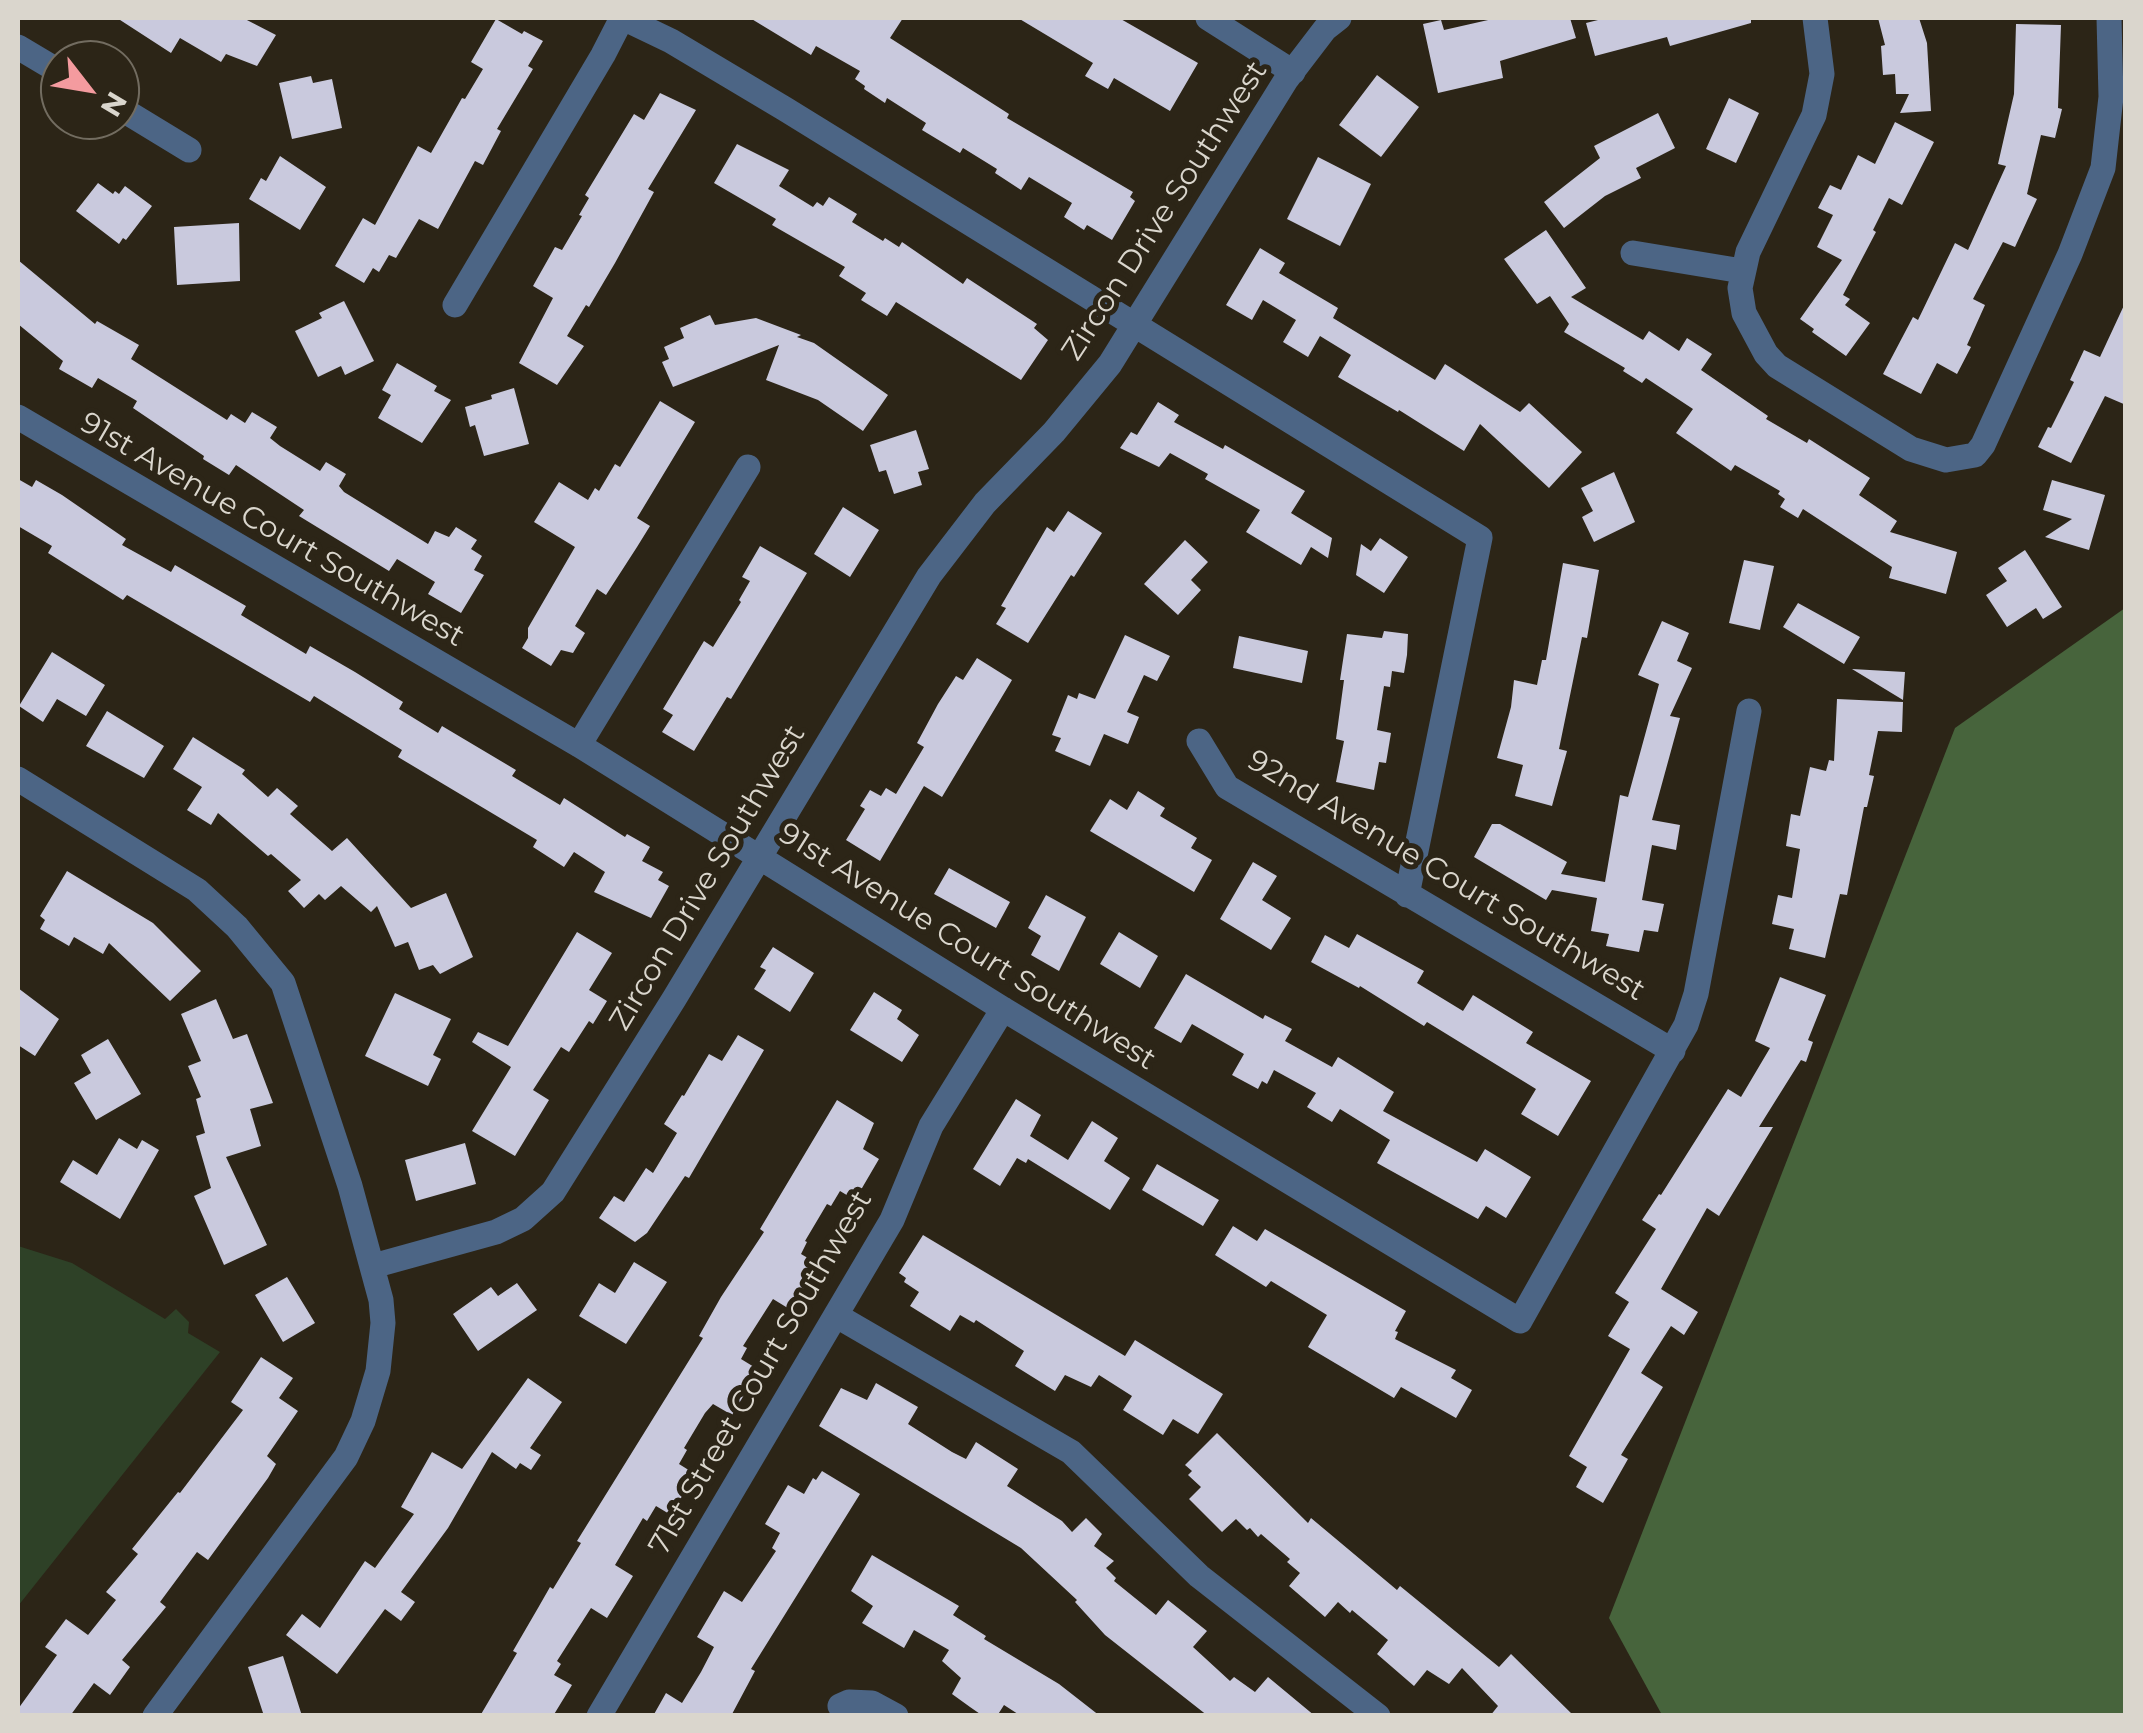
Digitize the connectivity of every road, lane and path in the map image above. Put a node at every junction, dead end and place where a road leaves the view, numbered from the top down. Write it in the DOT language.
graph roads {
  1 [pos="623,18"];
  2 [pos="1208,18"];
  3 [pos="1339,18"];
  4 [pos="1815,18"];
  5 [pos="2109,18"];
  6 [pos="18,47"];
  7 [pos="40,60"];
  8 [pos="1293,72"];
  9 [pos="140,120"];
  10 [pos="189,150"];
  11 [pos="1633,253"];
  12 [pos="1742,272"];
  13 [pos="456,305"];
  14 [pos="1136,324"];
  15 [pos="18,417"];
  16 [pos="748,467"];
  17 [pos="1748,712"];
  18 [pos="1199,741"];
  19 [pos="579,745"];
  20 [pos="18,779"];
  21 [pos="760,858"];
  22 [pos="1407,894"];
  23 [pos="1003,1009"];
  24 [pos="1673,1051"];
  25 [pos="373,1266"];
  26 [pos="837,1316"];
  27 [pos="840,1706"];
  28 [pos="155,1716"];
  29 [pos="598,1716"];
  30 [pos="896,1716"];
  31 [pos="1378,1716"];
  1 -- 13 [label="street"];
  1 -- 14 [label="street"];
  2 -- 8 [label="street"];
  3 -- 8 [label="street, Zircon Drive Southwest"];
  4 -- 12 [label="street"];
  5 -- 12 [label="street"];
  6 -- 7 [label="street"];
  8 -- 14 [label="street, Zircon Drive Southwest"];
  9 -- 10 [label="street"];
  11 -- 12 [label="street"];
  14 -- 21 [label="street, Zircon Drive Southwest"];
  14 -- 22 [label="street"];
  15 -- 19 [label="street, 91st Avenue Court Southwest"];
  16 -- 19 [label="street"];
  17 -- 24 [label="street"];
  18 -- 22 [label="street, 92nd Avenue Court Southwest"];
  19 -- 21 [label="street, 91st Avenue Court Southwest"];
  20 -- 25 [label="street"];
  21 -- 23 [label="street, 91st Avenue Court Southwest"];
  21 -- 25 [label="street, Zircon Drive Southwest"];
  22 -- 24 [label="street, 92nd Avenue Court Southwest"];
  23 -- 24 [label="street, 91st Avenue Court Southwest"];
  23 -- 26 [label="street, 71st Street Court Southwest"];
  25 -- 28 [label="street"];
  26 -- 29 [label="street, 71st Street Court Southwest"];
  26 -- 31 [label="street"];
  27 -- 30 [label="street"];
}
